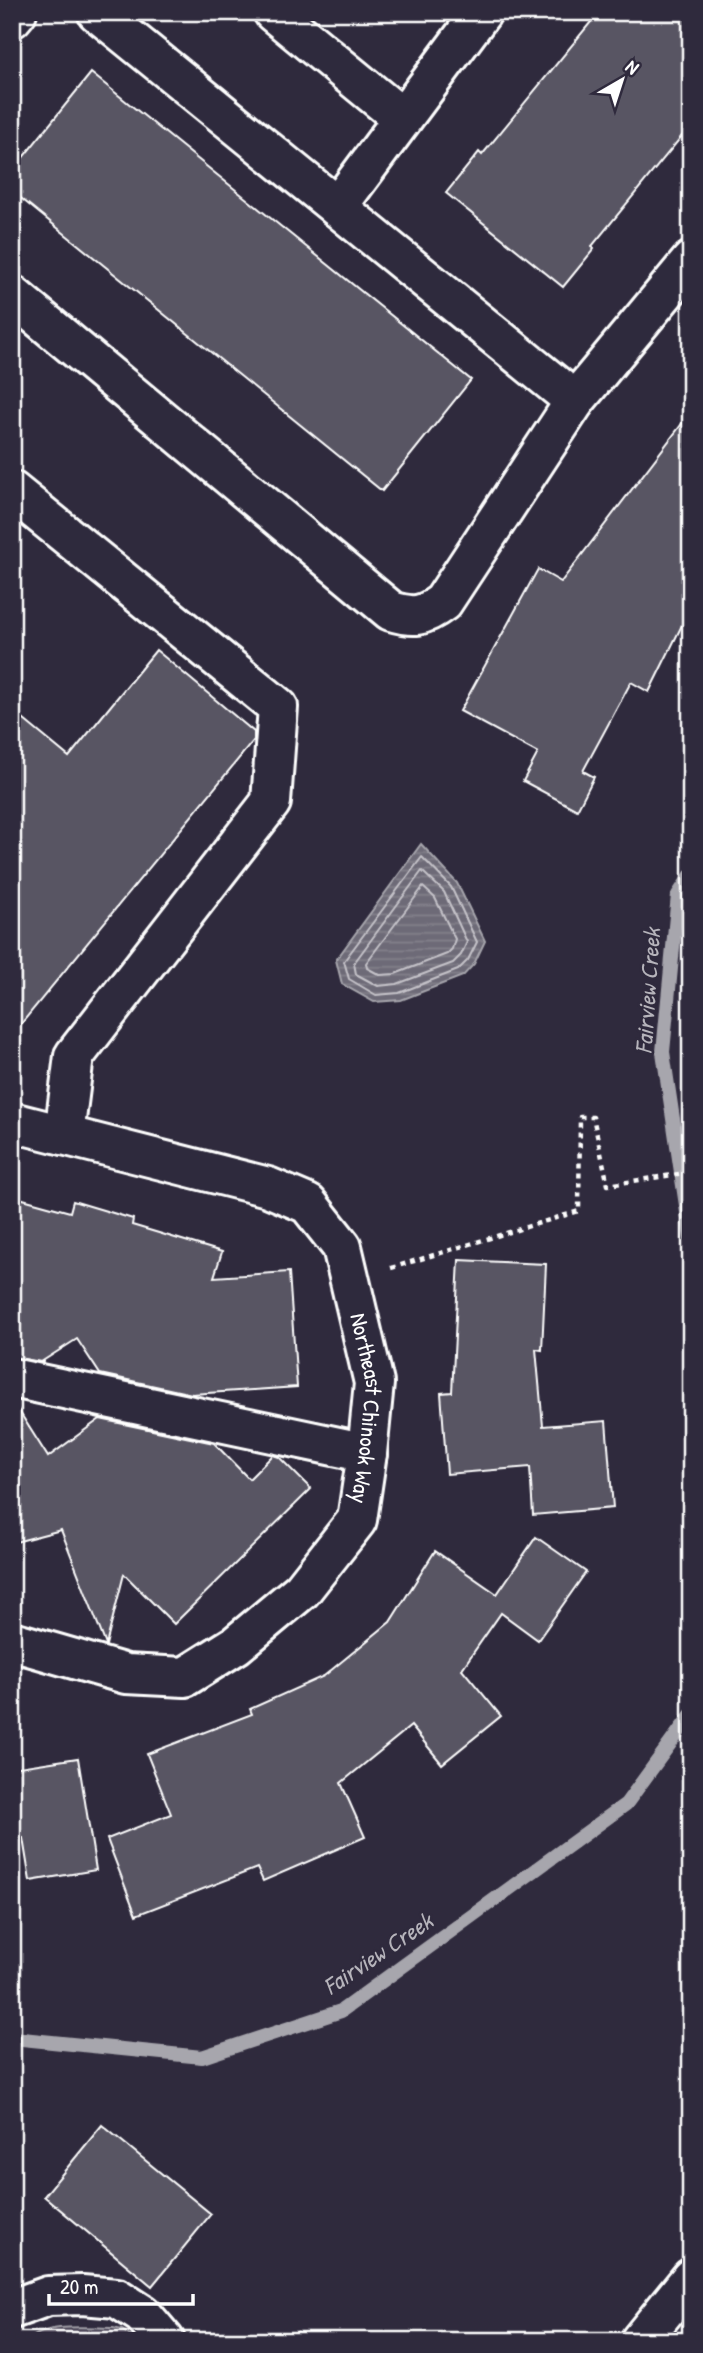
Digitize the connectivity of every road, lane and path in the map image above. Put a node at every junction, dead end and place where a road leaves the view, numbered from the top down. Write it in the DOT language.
graph roads {
  1 [pos="17,12"];
  2 [pos="97,12"];
  3 [pos="273,12"];
  4 [pos="482,12"];
  5 [pos="12,18"];
  6 [pos="402,118"];
  7 [pos="337,207"];
  8 [pos="691,261"];
  9 [pos="12,295"];
  10 [pos="575,401"];
  11 [pos="12,491"];
  12 [pos="12,1122"];
  13 [pos="64,1135"];
  14 [pos="691,1172"];
  15 [pos="351,1280"];
  16 [pos="12,1378"];
  17 [pos="367,1453"];
  18 [pos="12,1641"];
  19 [pos="691,2278"];
  20 [pos="12,2309"];
  21 [pos="165,2341"];
  22 [pos="257,2341"];
  23 [pos="308,2341"];
  24 [pos="640,2341"];
  1 -- 5 [label="street"];
  2 -- 7 [label="street"];
  3 -- 6 [label="street"];
  4 -- 6 [label="street"];
  6 -- 7 [label="street"];
  7 -- 10 [label="street"];
  8 -- 10 [label="street"];
  9 -- 10 [label="street"];
  11 -- 13 [label="street"];
  12 -- 13 [label="street, Northeast Chinook Way"];
  13 -- 15 [label="street, Northeast Chinook Way"];
  14 -- 15 [label="path"];
  15 -- 17 [label="street, Northeast Chinook Way"];
  16 -- 17 [label="street"];
  17 -- 18 [label="street, Northeast Chinook Way"];
  19 -- 24 [label="street"];
  20 -- 21 [label="street"];
  22 -- 23 [label="path"];
}
